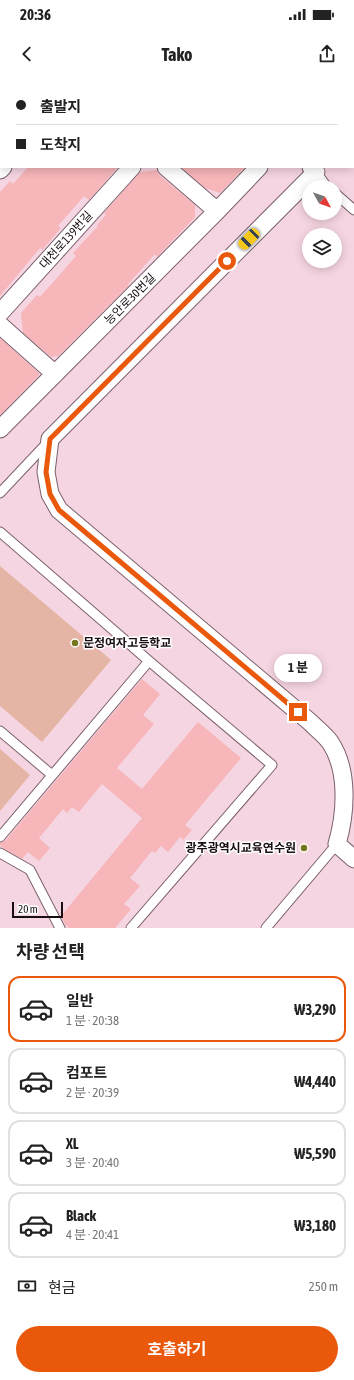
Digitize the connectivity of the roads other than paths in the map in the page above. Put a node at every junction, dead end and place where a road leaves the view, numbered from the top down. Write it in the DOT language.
graph roads {
  1 [pos="131,168"];
  2 [pos="167,168"];
  3 [pos="258,168"];
  4 [pos="315,169"];
  5 [pos="322,180"];
  6 [pos="342,199"];
  7 [pos="354,210"];
  8 [pos="217,211"];
  9 [pos="0,314"];
  10 [pos="0,325"];
  11 [pos="55,374"];
  12 [pos="0,429"];
  13 [pos="50,439"];
  14 [pos="0,493"];
  15 [pos="0,532"];
  16 [pos="149,661"];
  17 [pos="0,731"];
  18 [pos="52,775"];
  19 [pos="0,837"];
  20 [pos="337,844"];
  21 [pos="0,853"];
  22 [pos="354,859"];
  23 [pos="60,928"];
  24 [pos="131,928"];
  25 [pos="266,928"];
  1 -- 9 [label="street, 대천로139번길"];
  2 -- 8 [label="street"];
  3 -- 8 [label="street, 능안로30번길"];
  4 -- 5 [label="lane"];
  4 -- 13 [label="street"];
  6 -- 7 [label="lane"];
  8 -- 11 [label="street, 능안로30번길"];
  10 -- 11 [label="street"];
  11 -- 12 [label="street, 능안로30번길"];
  13 -- 14 [label="lane"];
  13 -- 20 [label="street"];
  15 -- 16 [label="lane"];
  16 -- 18 [label="lane"];
  16 -- 24 [label="lane"];
  17 -- 18 [label="lane"];
  18 -- 19 [label="lane"];
  20 -- 22 [label="street"];
  20 -- 25 [label="lane"];
  21 -- 23 [label="lane"];
}
